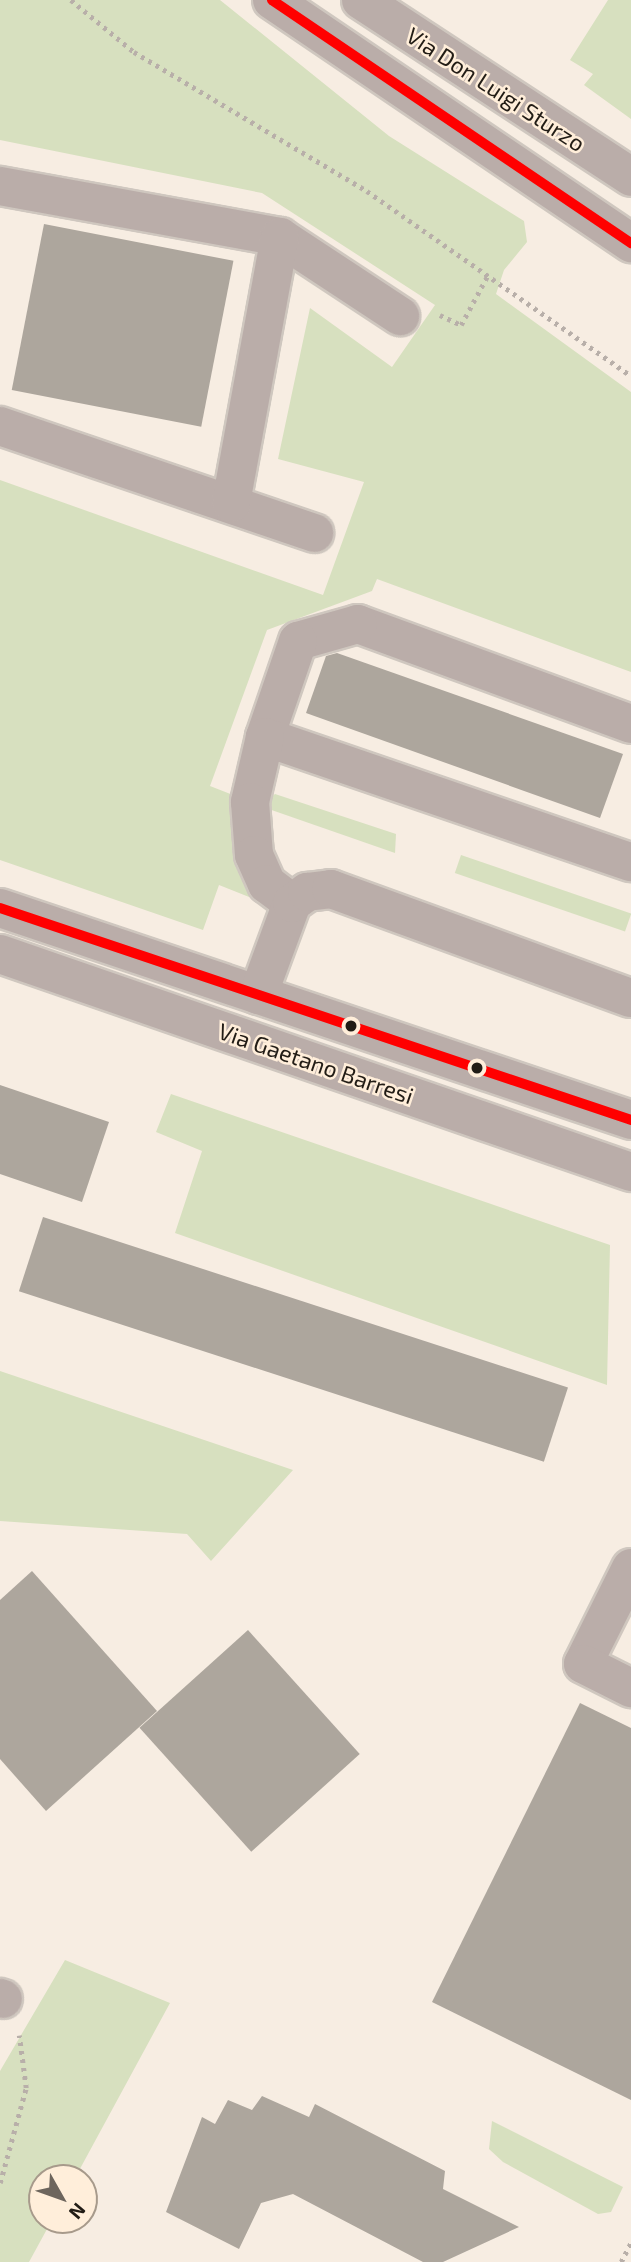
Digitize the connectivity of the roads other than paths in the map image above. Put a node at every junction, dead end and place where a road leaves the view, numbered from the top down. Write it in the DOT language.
graph roads {
  1 [pos="272,0"];
  2 [pos="360,0"];
  3 [pos="631,177"];
  4 [pos="0,186"];
  5 [pos="280,237"];
  6 [pos="631,243"];
  7 [pos="400,316"];
  8 [pos="0,426"];
  9 [pos="231,503"];
  10 [pos="314,533"];
  11 [pos="631,724"];
  12 [pos="265,737"];
  13 [pos="631,862"];
  14 [pos="292,903"];
  15 [pos="0,908"];
  16 [pos="0,954"];
  17 [pos="258,995"];
  18 [pos="631,998"];
  19 [pos="631,1120"];
  20 [pos="631,1172"];
  21 [pos="631,1568"];
  22 [pos="631,1688"];
  1 -- 6 [label="street"];
  2 -- 3 [label="street, Via Don Luigi Sturzo"];
  4 -- 5 [label="street"];
  5 -- 7 [label="street"];
  5 -- 9 [label="street"];
  8 -- 9 [label="street"];
  9 -- 10 [label="street"];
  11 -- 12 [label="street"];
  12 -- 13 [label="street"];
  12 -- 14 [label="street"];
  14 -- 17 [label="street"];
  14 -- 18 [label="street"];
  15 -- 17 [label="street, Via Gaetano Barresi"];
  16 -- 20 [label="street, Via Gaetano Barresi"];
  17 -- 19 [label="street, Via Gaetano Barresi"];
  21 -- 22 [label="street"];
}
